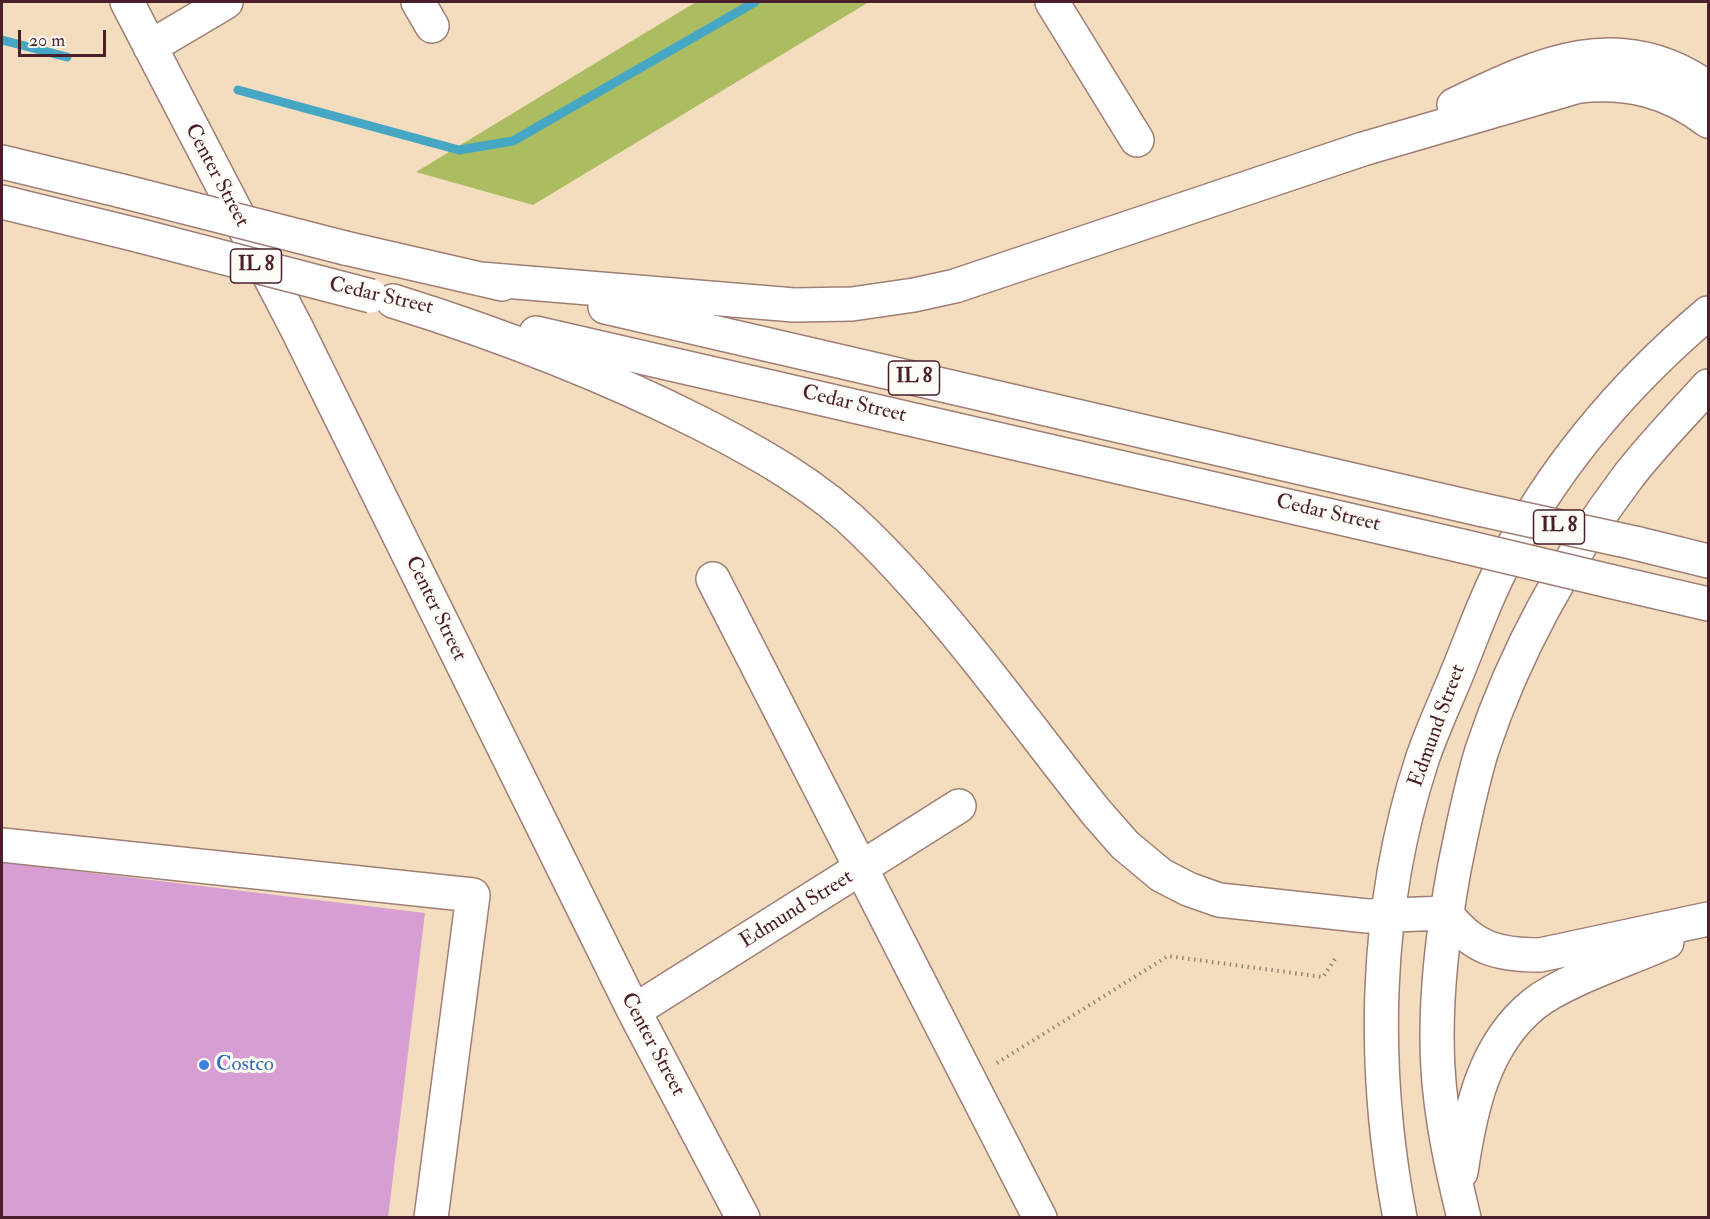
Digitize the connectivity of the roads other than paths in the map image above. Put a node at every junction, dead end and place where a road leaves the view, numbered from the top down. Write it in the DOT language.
graph roads {
  1 [pos="127,2"];
  2 [pos="226,2"];
  3 [pos="1052,2"];
  4 [pos="150,47"];
  5 [pos="1708,88"];
  6 [pos="1708,121"];
  7 [pos="1137,140"];
  8 [pos="1363,149"];
  9 [pos="2,162"];
  10 [pos="2,202"];
  11 [pos="480,279"];
  12 [pos="382,299"];
  13 [pos="1708,313"];
  14 [pos="1708,386"];
  15 [pos="1708,561"];
  16 [pos="713,579"];
  17 [pos="1708,604"];
  18 [pos="959,806"];
  19 [pos="2,845"];
  20 [pos="860,870"];
  21 [pos="1446,913"];
  22 [pos="1389,915"];
  23 [pos="1708,921"];
  24 [pos="634,1011"];
  25 [pos="1461,1206"];
  26 [pos="431,1218"];
  27 [pos="743,1218"];
  28 [pos="1040,1218"];
  29 [pos="1400,1218"];
  1 -- 4 [label="main road, Center Street"];
  2 -- 4 [label="main road"];
  3 -- 7 [label="main road"];
  4 -- 24 [label="main road, Center Street"];
  5 -- 8 [label="main road"];
  6 -- 8 [label="main road"];
  8 -- 11 [label="main road"];
  9 -- 11 [label="main road, Cedar Street / IL 8, bridge"];
  10 -- 12 [label="main road, Cedar Street / IL 8, bridge"];
  11 -- 15 [label="main road, Cedar Street / IL 8, bridge"];
  12 -- 17 [label="main road, Cedar Street / IL 8, bridge"];
  12 -- 22 [label="main road"];
  13 -- 22 [label="main road, Edmund Street"];
  14 -- 21 [label="main road"];
  16 -- 20 [label="main road"];
  18 -- 20 [label="main road, Edmund Street"];
  19 -- 26 [label="main road"];
  20 -- 24 [label="main road, Edmund Street"];
  20 -- 28 [label="main road"];
  21 -- 22 [label="main road"];
  21 -- 23 [label="main road"];
  21 -- 25 [label="main road"];
  22 -- 29 [label="main road, Edmund Street"];
  23 -- 25 [label="main road"];
  24 -- 27 [label="main road, Center Street"];
}
